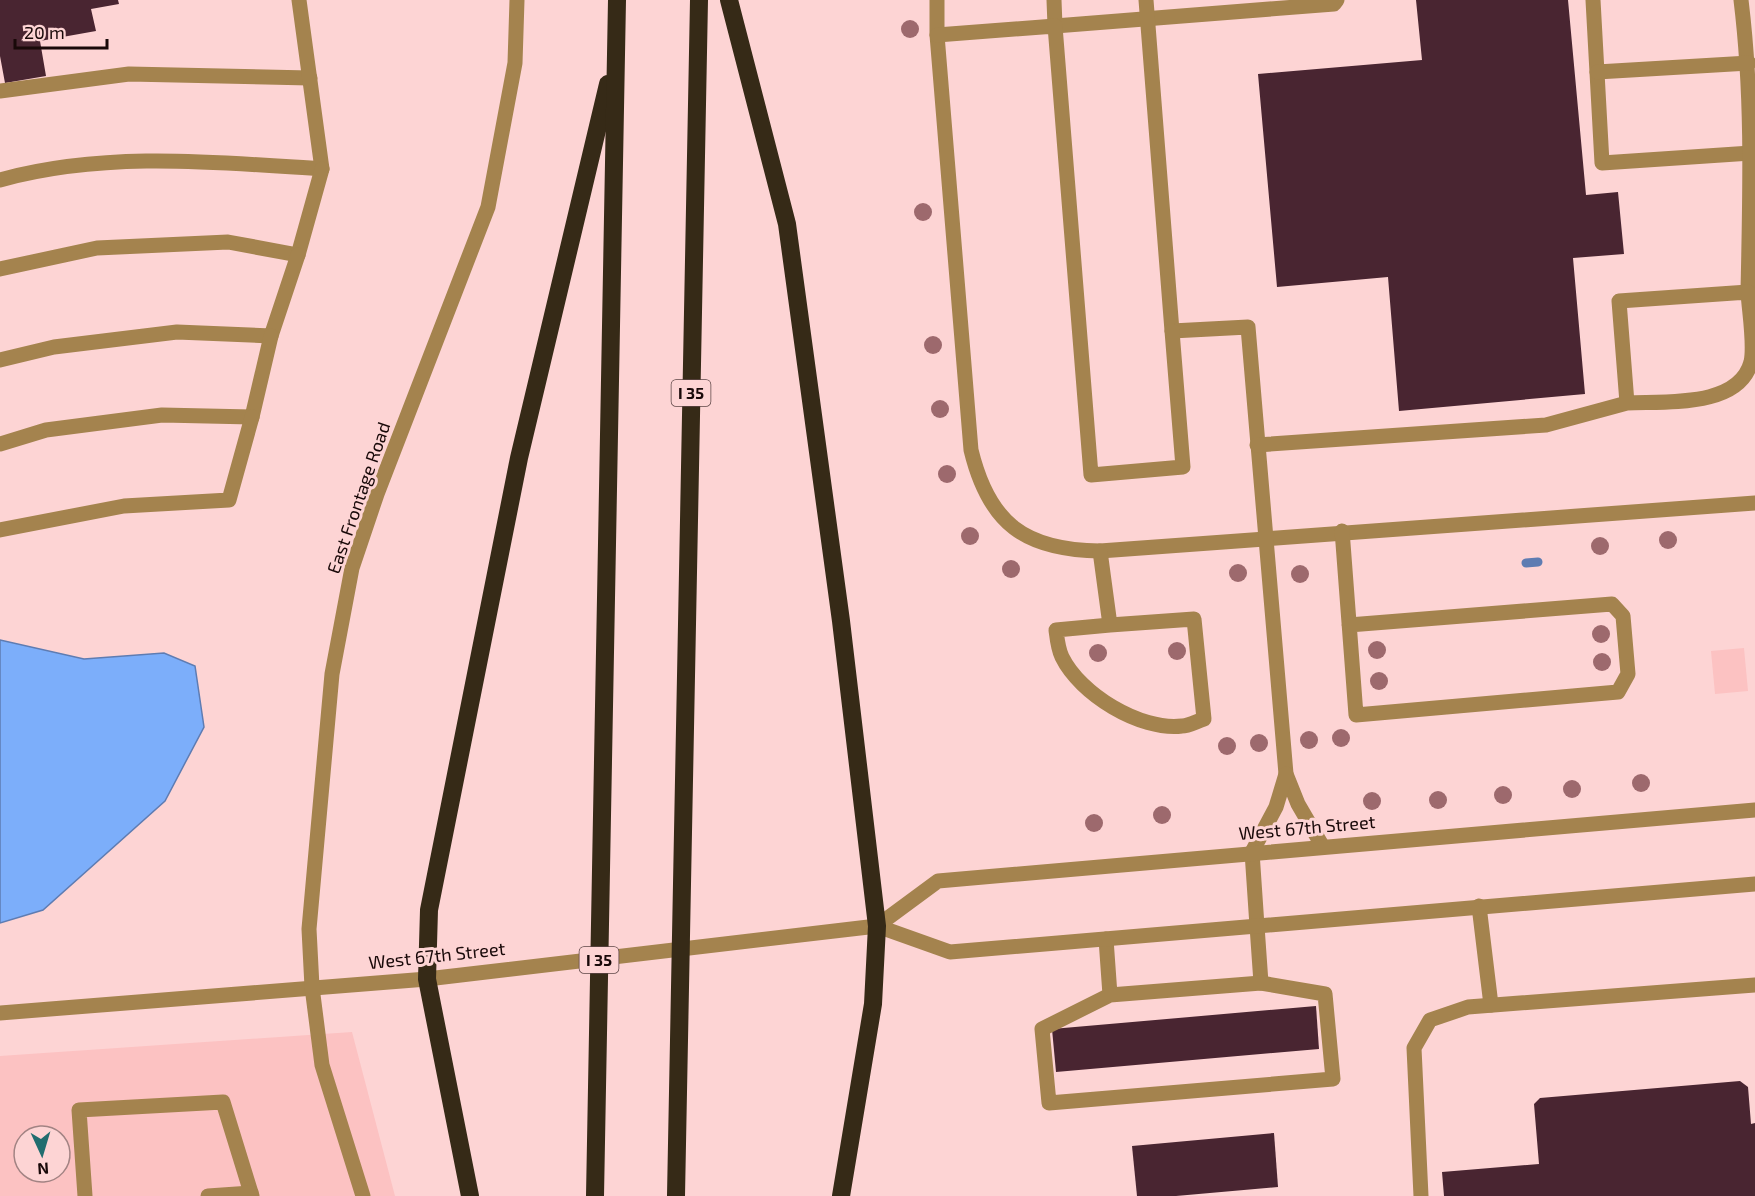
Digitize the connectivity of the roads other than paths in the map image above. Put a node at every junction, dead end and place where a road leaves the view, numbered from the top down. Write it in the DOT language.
graph roads {
  1 [pos="299,0"];
  2 [pos="517,0"];
  3 [pos="617,0"];
  4 [pos="699,0"];
  5 [pos="729,0"];
  6 [pos="937,0"];
  7 [pos="1054,0"];
  8 [pos="1146,0"];
  9 [pos="1336,0"];
  10 [pos="1593,0"];
  11 [pos="1741,0"];
  12 [pos="1248,5"];
  13 [pos="1147,19"];
  14 [pos="1055,26"];
  15 [pos="937,35"];
  16 [pos="616,50"];
  17 [pos="1749,63"];
  18 [pos="1597,72"];
  19 [pos="310,78"];
  20 [pos="0,91"];
  21 [pos="1751,153"];
  22 [pos="322,169"];
  23 [pos="0,180"];
  24 [pos="298,255"];
  25 [pos="0,269"];
  26 [pos="1748,292"];
  27 [pos="1172,331"];
  28 [pos="271,336"];
  29 [pos="0,360"];
  30 [pos="1627,403"];
  31 [pos="252,417"];
  32 [pos="0,444"];
  33 [pos="1257,446"];
  34 [pos="1755,503"];
  35 [pos="0,530"];
  36 [pos="1342,531"];
  37 [pos="1264,539"];
  38 [pos="1100,551"];
  39 [pos="1349,625"];
  40 [pos="1110,626"];
  41 [pos="1286,774"];
  42 [pos="1755,810"];
  43 [pos="1323,846"];
  44 [pos="1252,852"];
  45 [pos="1755,884"];
  46 [pos="1479,906"];
  47 [pos="877,926"];
  48 [pos="1257,926"];
  49 [pos="1106,939"];
  50 [pos="427,979"];
  51 [pos="1261,982"];
  52 [pos="1755,985"];
  53 [pos="312,987"];
  54 [pos="1110,995"];
  55 [pos="1491,1005"];
  56 [pos="0,1013"];
  57 [pos="252,1194"];
  58 [pos="85,1196"];
  59 [pos="208,1196"];
  60 [pos="363,1196"];
  61 [pos="470,1196"];
  62 [pos="595,1196"];
  63 [pos="676,1196"];
  64 [pos="840,1196"];
  65 [pos="1421,1196"];
  1 -- 19 [label="street"];
  2 -- 53 [label="street, East Frontage Road"];
  3 -- 16 [label="highway, I 35"];
  4 -- 63 [label="highway, I 35"];
  5 -- 47 [label="highway"];
  6 -- 15 [label="street"];
  7 -- 14 [label="street"];
  8 -- 13 [label="street"];
  9 -- 12 [label="street"];
  10 -- 18 [label="street"];
  11 -- 17 [label="street"];
  12 -- 13 [label="street"];
  13 -- 14 [label="street"];
  13 -- 27 [label="street"];
  14 -- 15 [label="street"];
  14 -- 27 [label="street"];
  15 -- 38 [label="street"];
  16 -- 50 [label="highway"];
  16 -- 62 [label="highway, I 35"];
  17 -- 18 [label="street"];
  17 -- 21 [label="street"];
  18 -- 21 [label="street"];
  19 -- 20 [label="street"];
  19 -- 22 [label="street"];
  21 -- 26 [label="street"];
  22 -- 23 [label="street"];
  22 -- 24 [label="street"];
  24 -- 25 [label="street"];
  24 -- 28 [label="street"];
  26 -- 30 [label="street"];
  26 -- 30 [label="street"];
  27 -- 33 [label="street"];
  28 -- 29 [label="street"];
  28 -- 31 [label="street"];
  30 -- 33 [label="street"];
  31 -- 32 [label="street"];
  31 -- 35 [label="street"];
  33 -- 37 [label="street"];
  34 -- 36 [label="street"];
  36 -- 37 [label="street"];
  36 -- 39 [label="street"];
  37 -- 38 [label="street"];
  37 -- 41 [label="street"];
  38 -- 40 [label="street"];
  39 -- 39 [label="street"];
  40 -- 40 [label="street"];
  41 -- 43 [label="street"];
  41 -- 44 [label="street"];
  42 -- 43 [label="street, West 67th Street"];
  43 -- 44 [label="street, West 67th Street"];
  44 -- 47 [label="street, West 67th Street"];
  44 -- 48 [label="street"];
  45 -- 46 [label="street, West 67th Street"];
  46 -- 48 [label="street, West 67th Street"];
  46 -- 55 [label="street"];
  47 -- 49 [label="street, West 67th Street"];
  47 -- 50 [label="street, West 67th Street"];
  47 -- 64 [label="highway"];
  48 -- 49 [label="street, West 67th Street"];
  48 -- 51 [label="street"];
  49 -- 54 [label="street"];
  50 -- 53 [label="street, West 67th Street"];
  50 -- 61 [label="highway"];
  51 -- 54 [label="street"];
  51 -- 54 [label="street"];
  52 -- 55 [label="street"];
  53 -- 56 [label="street, West 67th Street"];
  53 -- 60 [label="street, East Frontage Road"];
  55 -- 65 [label="street"];
  57 -- 58 [label="street"];
  57 -- 59 [label="street"];
}
